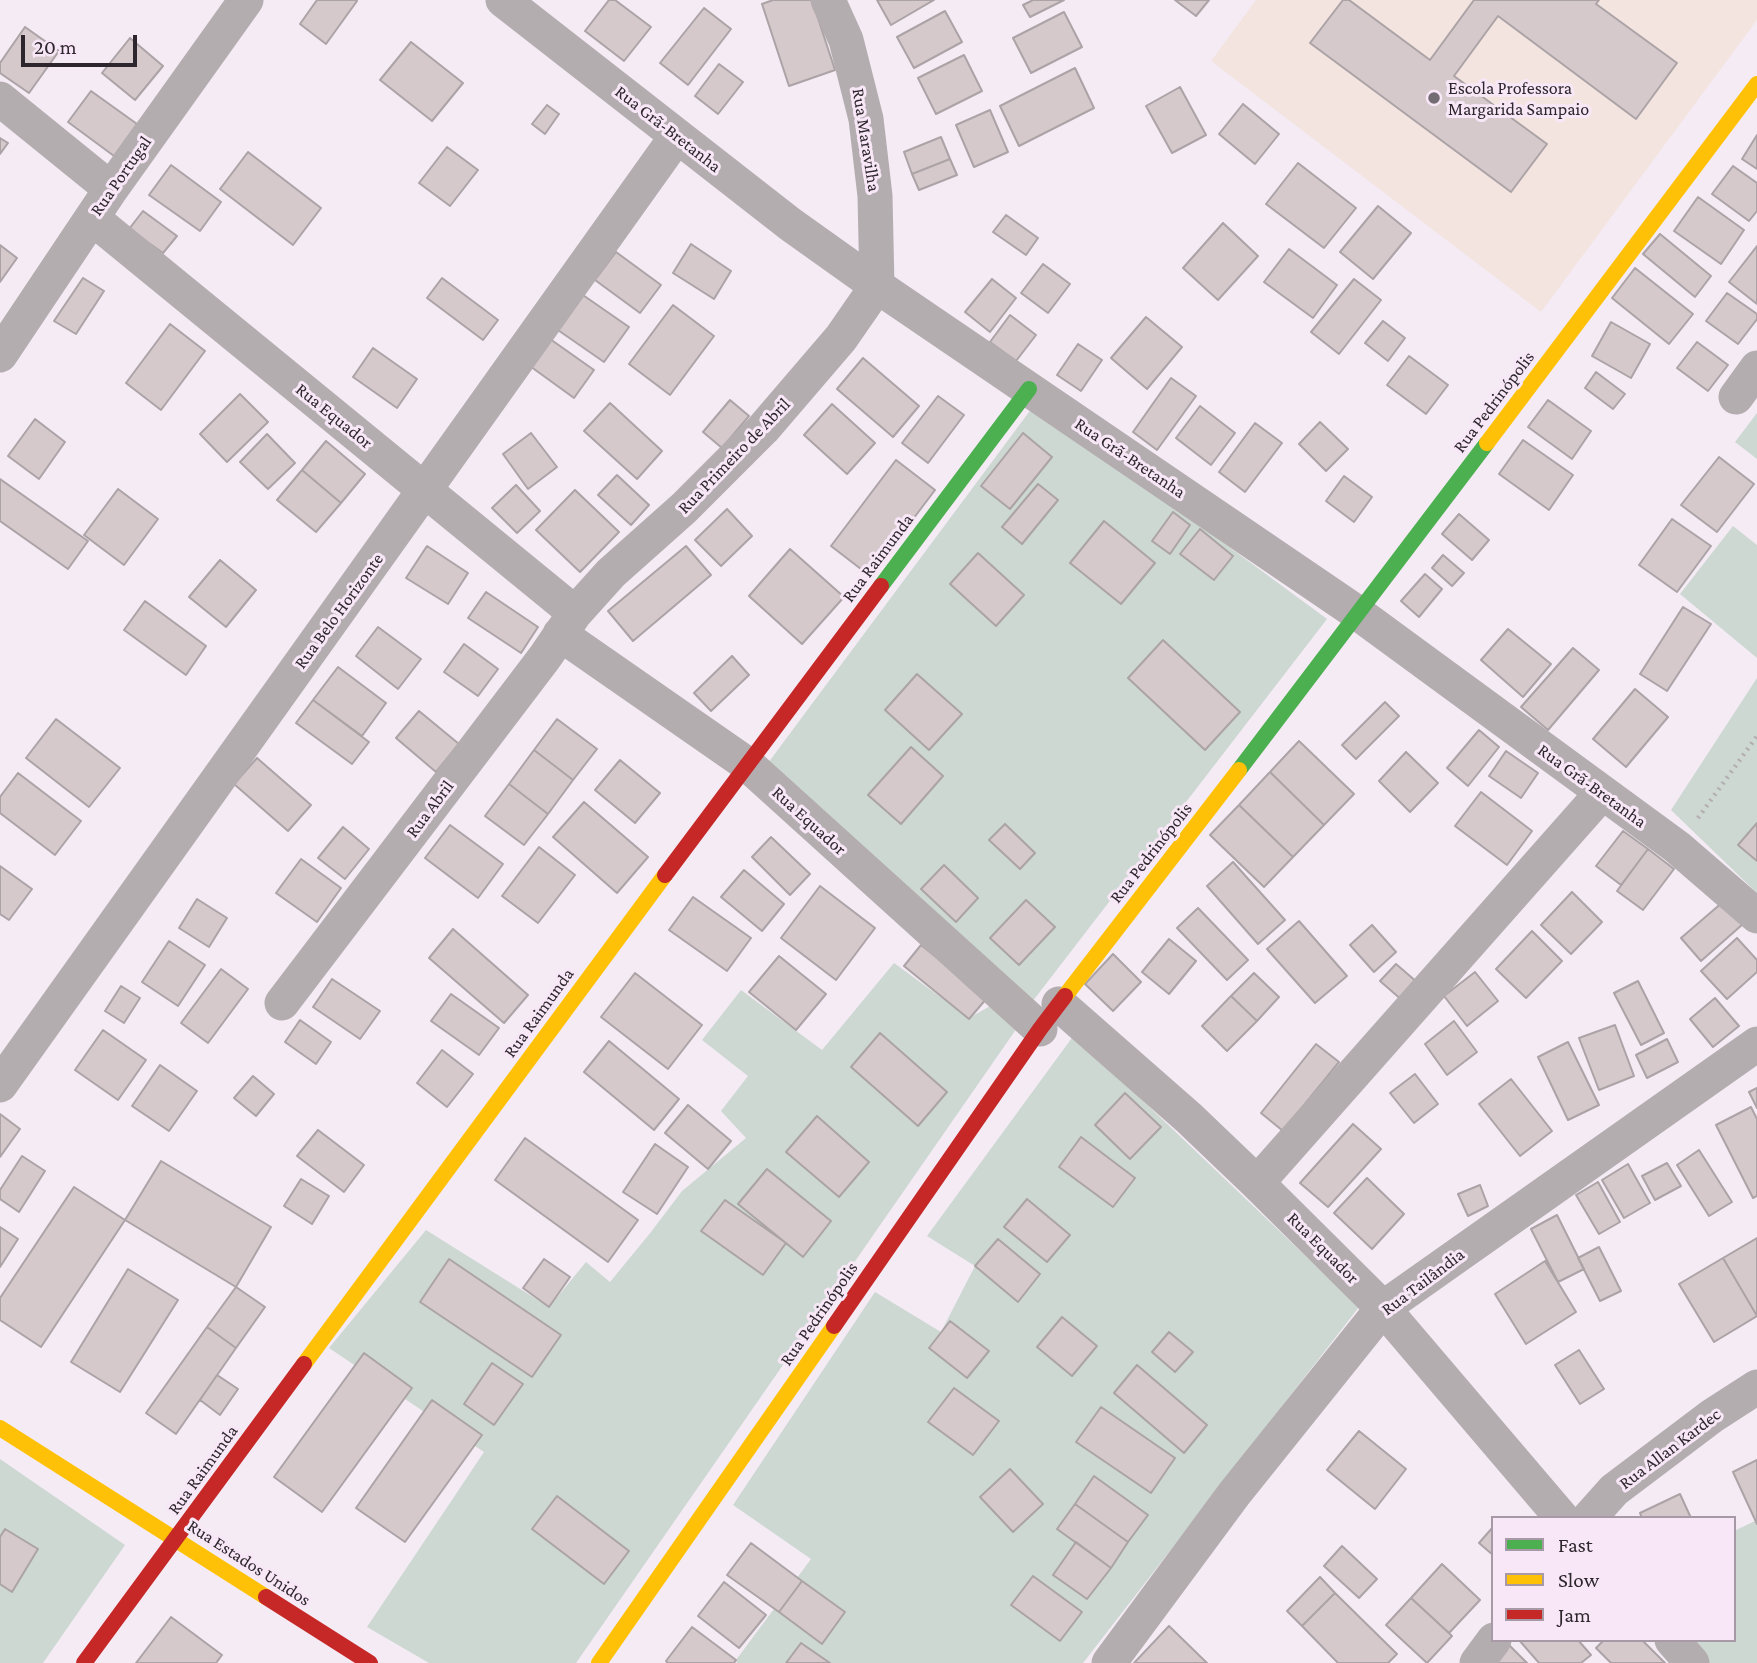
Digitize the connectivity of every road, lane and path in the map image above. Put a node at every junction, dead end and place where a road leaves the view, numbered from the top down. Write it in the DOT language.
graph roads {
  1 [pos="246,0"];
  2 [pos="503,0"];
  3 [pos="828,0"];
  4 [pos="541,11"];
  5 [pos="1757,84"];
  6 [pos="0,99"];
  7 [pos="677,136"];
  8 [pos="111,189"];
  9 [pos="92,218"];
  10 [pos="877,286"];
  11 [pos="0,355"];
  12 [pos="1757,368"];
  13 [pos="1029,389"];
  14 [pos="1736,397"];
  15 [pos="425,490"];
  16 [pos="1359,614"];
  17 [pos="568,624"];
  18 [pos="1757,736"];
  19 [pos="747,764"];
  20 [pos="1602,793"];
  21 [pos="1676,847"];
  22 [pos="1757,916"];
  23 [pos="282,1003"];
  24 [pos="1050,1016"];
  25 [pos="1757,1044"];
  26 [pos="0,1085"];
  27 [pos="1257,1183"];
  28 [pos="1383,1308"];
  29 [pos="1757,1387"];
  30 [pos="0,1428"];
  31 [pos="1560,1516"];
  32 [pos="1591,1516"];
  33 [pos="176,1539"];
  34 [pos="1493,1642"];
  35 [pos="1674,1642"];
  36 [pos="84,1663"];
  37 [pos="370,1663"];
  38 [pos="599,1663"];
  39 [pos="1109,1663"];
  40 [pos="1477,1663"];
  41 [pos="1692,1663"];
  1 -- 8 [label="street, Rua Portugal"];
  2 -- 4 [label="street, Rua Grã-Bretanha"];
  3 -- 10 [label="street, Rua Maravilha"];
  4 -- 7 [label="street, Rua Grã-Bretanha"];
  5 -- 16 [label="street, Rua Pedrinópolis"];
  6 -- 8 [label="street"];
  7 -- 10 [label="street, Rua Grã-Bretanha"];
  7 -- 15 [label="street, Rua Belo Horizonte"];
  8 -- 9 [label="street, Rua Portugal"];
  9 -- 11 [label="street, Rua Portugal"];
  9 -- 15 [label="street, Rua Equador"];
  10 -- 13 [label="street, Rua Grã-Bretanha"];
  10 -- 17 [label="street, Rua Primeiro de Abril"];
  12 -- 14 [label="street"];
  13 -- 16 [label="street, Rua Grã-Bretanha"];
  13 -- 19 [label="street, Rua Raimunda"];
  15 -- 17 [label="street, Rua Equador"];
  15 -- 26 [label="street, Rua Belo Horizonte"];
  16 -- 20 [label="street, Rua Grã-Bretanha"];
  16 -- 24 [label="street, Rua Pedrinópolis"];
  17 -- 19 [label="street, Rua Equador"];
  17 -- 23 [label="street, Rua Abril"];
  18 -- 21 [label="path"];
  19 -- 24 [label="street, Rua Equador"];
  19 -- 33 [label="street, Rua Raimunda"];
  20 -- 21 [label="street, Rua Grã-Bretanha"];
  20 -- 27 [label="street"];
  21 -- 22 [label="street, Rua Grã-Bretanha"];
  24 -- 27 [label="street, Rua Equador"];
  24 -- 38 [label="street, Rua Pedrinópolis"];
  25 -- 28 [label="street, Rua Tailândia"];
  27 -- 28 [label="street, Rua Equador"];
  28 -- 31 [label="street, Rua Equador"];
  28 -- 39 [label="street, Rua Tailândia"];
  29 -- 32 [label="street, Rua Allan Kardec"];
  30 -- 33 [label="street, Rua Estados Unidos"];
  33 -- 36 [label="street, Rua Raimunda"];
  33 -- 37 [label="street, Rua Estados Unidos"];
  34 -- 40 [label="street"];
  35 -- 41 [label="street"];
}
